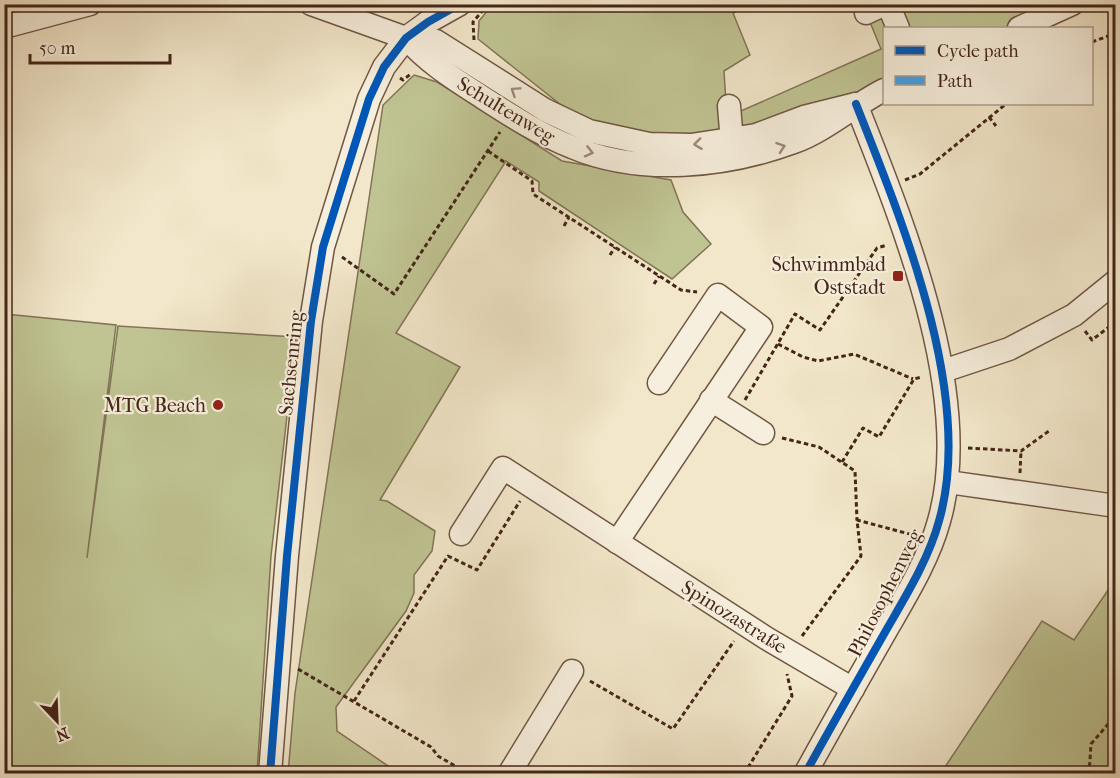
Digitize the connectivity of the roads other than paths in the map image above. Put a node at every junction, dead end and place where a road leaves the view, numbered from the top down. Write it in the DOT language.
graph roads {
  1 [pos="90,4"];
  2 [pos="311,4"];
  3 [pos="460,4"];
  4 [pos="1072,4"];
  5 [pos="879,7"];
  6 [pos="4,27"];
  7 [pos="897,27"];
  8 [pos="1021,27"];
  9 [pos="406,38"];
  10 [pos="883,91"];
  11 [pos="856,104"];
  12 [pos="729,106"];
  13 [pos="733,149"];
  14 [pos="1116,281"];
  15 [pos="943,371"];
  16 [pos="659,383"];
  17 [pos="711,400"];
  18 [pos="763,434"];
  19 [pos="948,482"];
  20 [pos="1116,506"];
  21 [pos="461,534"];
  22 [pos="617,542"];
  23 [pos="572,671"];
  24 [pos="853,688"];
  25 [pos="270,774"];
  26 [pos="509,774"];
  27 [pos="805,774"];
  1 -- 6 [label="street"];
  2 -- 9 [label="street, Schultenweg"];
  3 -- 9 [label="street, Sachsenring"];
  4 -- 8 [label="street"];
  5 -- 7 [label="street"];
  9 -- 13 [label="street, Schultenweg"];
  9 -- 25 [label="street, Sachsenring"];
  10 -- 11 [label="street, Schultenweg"];
  11 -- 13 [label="street, Schultenweg"];
  11 -- 15 [label="street, Philosophenweg"];
  12 -- 13 [label="street"];
  14 -- 15 [label="street"];
  15 -- 19 [label="street, Philosophenweg"];
  16 -- 17 [label="street"];
  17 -- 18 [label="street"];
  17 -- 22 [label="street"];
  19 -- 20 [label="street"];
  19 -- 24 [label="street, Philosophenweg"];
  21 -- 22 [label="street, Spinozastraße"];
  22 -- 24 [label="street, Spinozastraße"];
  23 -- 26 [label="street"];
  24 -- 27 [label="street, Philosophenweg"];
}
